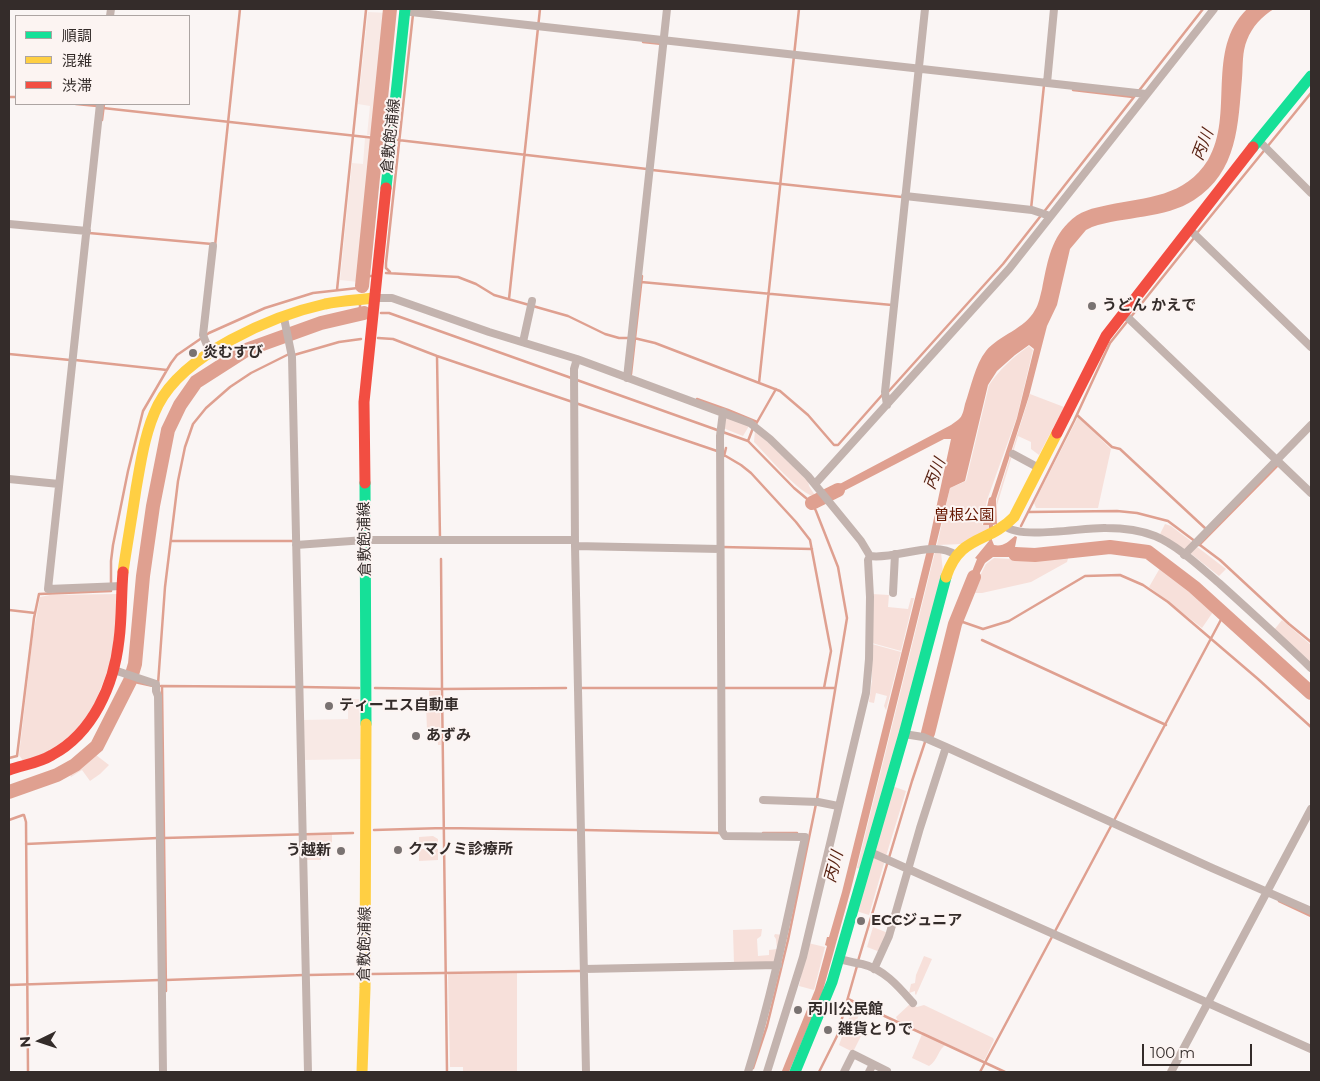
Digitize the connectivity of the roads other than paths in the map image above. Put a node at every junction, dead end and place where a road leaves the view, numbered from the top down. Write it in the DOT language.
graph roads {
  1 [pos="667,9"];
  2 [pos="925,9"];
  3 [pos="1054,9"];
  4 [pos="1214,9"];
  5 [pos="408,10"];
  6 [pos="664,41"];
  7 [pos="918,69"];
  8 [pos="1311,76"];
  9 [pos="1045,82"];
  10 [pos="1139,94"];
  11 [pos="100,105"];
  12 [pos="1263,146"];
  13 [pos="1311,192"];
  14 [pos="907,196"];
  15 [pos="1039,212"];
  16 [pos="9,224"];
  17 [pos="87,231"];
  18 [pos="1193,233"];
  19 [pos="213,246"];
  20 [pos="374,298"];
  21 [pos="531,304"];
  22 [pos="1128,317"];
  23 [pos="284,318"];
  24 [pos="523,342"];
  25 [pos="1311,347"];
  26 [pos="210,353"];
  27 [pos="576,360"];
  28 [pos="627,378"];
  29 [pos="887,405"];
  30 [pos="723,412"];
  31 [pos="1311,425"];
  32 [pos="1013,454"];
  33 [pos="1277,462"];
  34 [pos="1040,468"];
  35 [pos="9,479"];
  36 [pos="59,484"];
  37 [pos="815,484"];
  38 [pos="1311,493"];
  39 [pos="997,531"];
  40 [pos="366,540"];
  41 [pos="296,543"];
  42 [pos="576,544"];
  43 [pos="720,549"];
  44 [pos="895,554"];
  45 [pos="956,555"];
  46 [pos="1184,555"];
  47 [pos="870,556"];
  48 [pos="115,587"];
  49 [pos="893,593"];
  50 [pos="1311,668"];
  51 [pos="114,670"];
  52 [pos="904,734"];
  53 [pos="946,749"];
  54 [pos="9,770"];
  55 [pos="763,800"];
  56 [pos="838,806"];
  57 [pos="1311,809"];
  58 [pos="870,852"];
  59 [pos="908,871"];
  60 [pos="1267,892"];
  61 [pos="1311,911"];
  62 [pos="839,958"];
  63 [pos="777,966"];
  64 [pos="586,969"];
  65 [pos="874,970"];
  66 [pos="913,1003"];
  67 [pos="1208,1003"];
  68 [pos="1311,1049"];
  69 [pos="873,1064"];
  70 [pos="887,1071"];
  71 [pos="163,1072"];
  72 [pos="308,1072"];
  73 [pos="362,1072"];
  74 [pos="586,1072"];
  75 [pos="748,1072"];
  76 [pos="767,1072"];
  77 [pos="795,1072"];
  78 [pos="844,1072"];
  79 [pos="869,1072"];
  80 [pos="1171,1072"];
  1 -- 6 [label="street"];
  2 -- 7 [label="street"];
  3 -- 9 [label="street"];
  4 -- 10 [label="street"];
  5 -- 6 [label="street"];
  5 -- 20 [label="street, 倉敷飽浦線"];
  6 -- 7 [label="street"];
  6 -- 28 [label="street"];
  7 -- 9 [label="street"];
  7 -- 14 [label="street"];
  8 -- 12 [label="street"];
  9 -- 10 [label="street"];
  10 -- 15 [label="street"];
  11 -- 17 [label="street"];
  12 -- 13 [label="street"];
  12 -- 18 [label="street"];
  14 -- 15 [label="street"];
  14 -- 29 [label="street"];
  15 -- 29 [label="street"];
  16 -- 17 [label="street"];
  17 -- 36 [label="street"];
  18 -- 22 [label="street"];
  18 -- 25 [label="street"];
  19 -- 26 [label="street"];
  20 -- 23 [label="street"];
  20 -- 24 [label="street"];
  20 -- 40 [label="street, 倉敷飽浦線"];
  21 -- 24 [label="street"];
  22 -- 33 [label="street"];
  22 -- 34 [label="street"];
  23 -- 26 [label="street"];
  23 -- 41 [label="street"];
  24 -- 27 [label="street"];
  26 -- 48 [label="street"];
  27 -- 28 [label="street"];
  27 -- 42 [label="street"];
  28 -- 30 [label="street"];
  29 -- 37 [label="street"];
  30 -- 37 [label="street"];
  30 -- 43 [label="street"];
  31 -- 33 [label="street"];
  32 -- 34 [label="street"];
  33 -- 38 [label="street"];
  33 -- 46 [label="street"];
  34 -- 39 [label="street"];
  35 -- 36 [label="street"];
  36 -- 48 [label="street"];
  37 -- 47 [label="street"];
  39 -- 45 [label="street"];
  39 -- 46 [label="street"];
  40 -- 41 [label="street"];
  40 -- 42 [label="street"];
  40 -- 73 [label="street, 倉敷飽浦線"];
  41 -- 72 [label="street"];
  42 -- 43 [label="street"];
  42 -- 64 [label="street"];
  43 -- 63 [label="street"];
  44 -- 45 [label="street"];
  44 -- 47 [label="street"];
  44 -- 49 [label="street"];
  45 -- 52 [label="street"];
  46 -- 50 [label="street"];
  47 -- 56 [label="street"];
  48 -- 51 [label="street"];
  51 -- 54 [label="street"];
  51 -- 71 [label="street"];
  52 -- 53 [label="street"];
  52 -- 58 [label="street"];
  53 -- 59 [label="street"];
  53 -- 60 [label="street"];
  55 -- 56 [label="street"];
  56 -- 76 [label="street"];
  57 -- 60 [label="street"];
  58 -- 59 [label="street"];
  58 -- 62 [label="street"];
  59 -- 65 [label="street"];
  59 -- 67 [label="street"];
  60 -- 61 [label="street"];
  60 -- 67 [label="street"];
  62 -- 65 [label="street"];
  62 -- 77 [label="street"];
  63 -- 64 [label="street"];
  63 -- 75 [label="street"];
  64 -- 74 [label="street"];
  65 -- 66 [label="street"];
  67 -- 68 [label="street"];
  67 -- 80 [label="street"];
  69 -- 70 [label="street"];
  69 -- 78 [label="street"];
  69 -- 79 [label="street"];
}
